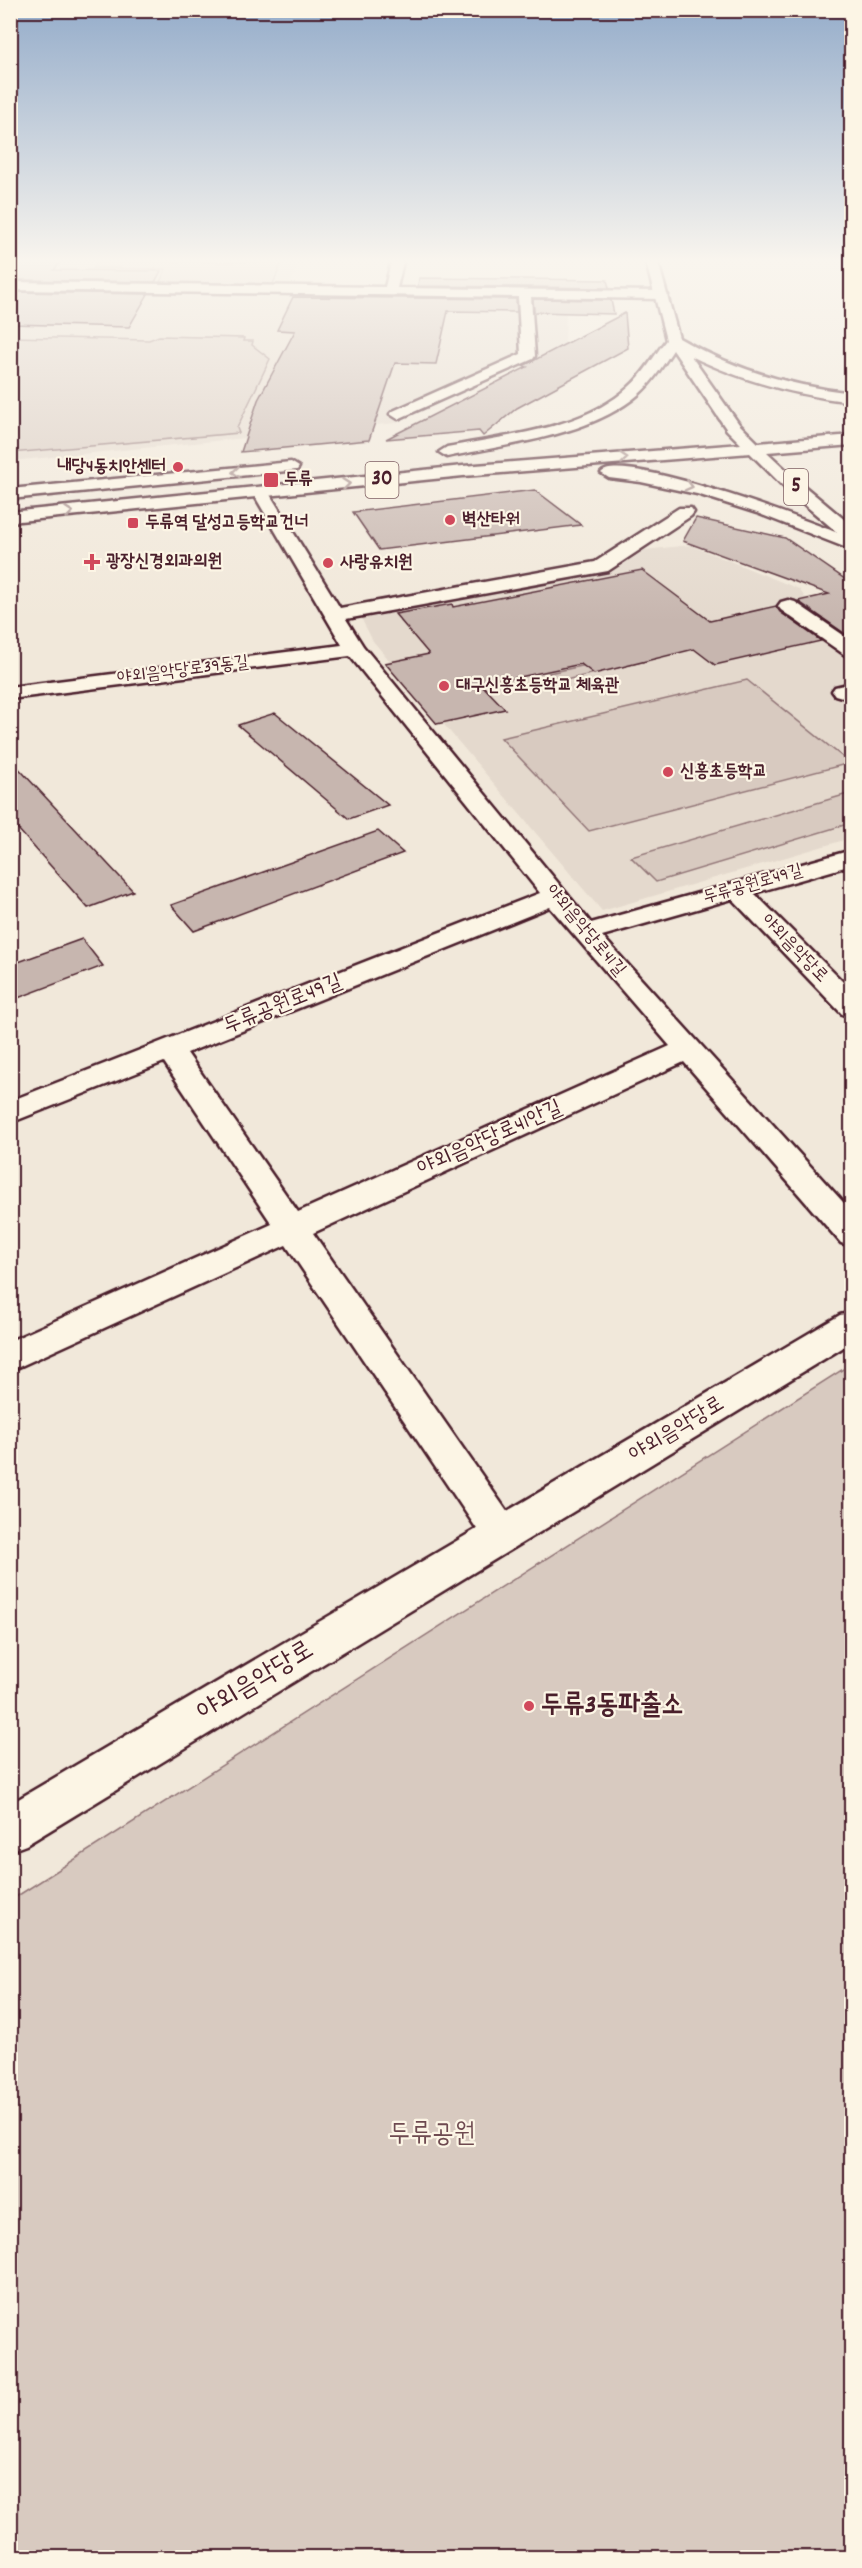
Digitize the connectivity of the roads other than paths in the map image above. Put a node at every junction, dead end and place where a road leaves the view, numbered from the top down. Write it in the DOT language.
graph roads {
  1 [pos="470,382"];
  2 [pos="641,382"];
  3 [pos="703,382"];
  4 [pos="771,382"];
  5 [pos="852,398"];
  6 [pos="398,414"];
  7 [pos="756,425"];
  8 [pos="709,429"];
  9 [pos="743,437"];
  10 [pos="852,440"];
  11 [pos="566,441"];
  12 [pos="306,465"];
  13 [pos="464,471"];
  14 [pos="261,493"];
  15 [pos="10,494"];
  16 [pos="685,512"];
  17 [pos="10,517"];
  18 [pos="852,535"];
  19 [pos="852,545"];
  20 [pos="788,606"];
  21 [pos="334,615"];
  22 [pos="355,649"];
  23 [pos="852,651"];
  24 [pos="10,693"];
  25 [pos="852,857"];
  26 [pos="737,890"];
  27 [pos="555,896"];
  28 [pos="585,933"];
  29 [pos="852,1008"];
  30 [pos="688,1049"];
  31 [pos="170,1050"];
  32 [pos="10,1113"];
  33 [pos="293,1229"];
  34 [pos="852,1234"];
  35 [pos="852,1325"];
  36 [pos="10,1357"];
  37 [pos="502,1534"];
  38 [pos="10,1829"];
  1 -- 6 [label="street"];
  2 -- 11 [label="street"];
  3 -- 9 [label="street, 5"];
  4 -- 5 [label="street"];
  7 -- 9 [label="street"];
  8 -- 9 [label="street"];
  9 -- 10 [label="street"];
  13 -- 9 [label="street, 30, one-way"];
  9 -- 18 [label="street, 5"];
  12 -- 15 [label="street, one-way"];
  14 -- 13 [label="street, 30, one-way"];
  13 -- 19 [label="street, one-way"];
  17 -- 14 [label="street, 30, one-way"];
  14 -- 21 [label="street, 야외음악당로41길"];
  16 -- 21 [label="street"];
  20 -- 23 [label="street"];
  21 -- 22 [label="street, 야외음악당로41길"];
  22 -- 24 [label="street, 야외음악당로39동길"];
  22 -- 27 [label="street, 야외음악당로41길"];
  25 -- 26 [label="street, 두류공원로49길"];
  26 -- 28 [label="street, 두류공원로49길"];
  26 -- 29 [label="street, 야외음악당로"];
  27 -- 28 [label="street, 야외음악당로41길"];
  27 -- 31 [label="street, 두류공원로49길"];
  28 -- 30 [label="street, 야외음악당로41길"];
  30 -- 33 [label="street, 야외음악당로41안길"];
  30 -- 34 [label="street, 야외음악당로41길"];
  31 -- 32 [label="street, 두류공원로49길"];
  31 -- 33 [label="street"];
  33 -- 36 [label="street, 야외음악당로41안길"];
  33 -- 37 [label="street"];
  35 -- 37 [label="street, 야외음악당로"];
  37 -- 38 [label="street, 야외음악당로"];
}
